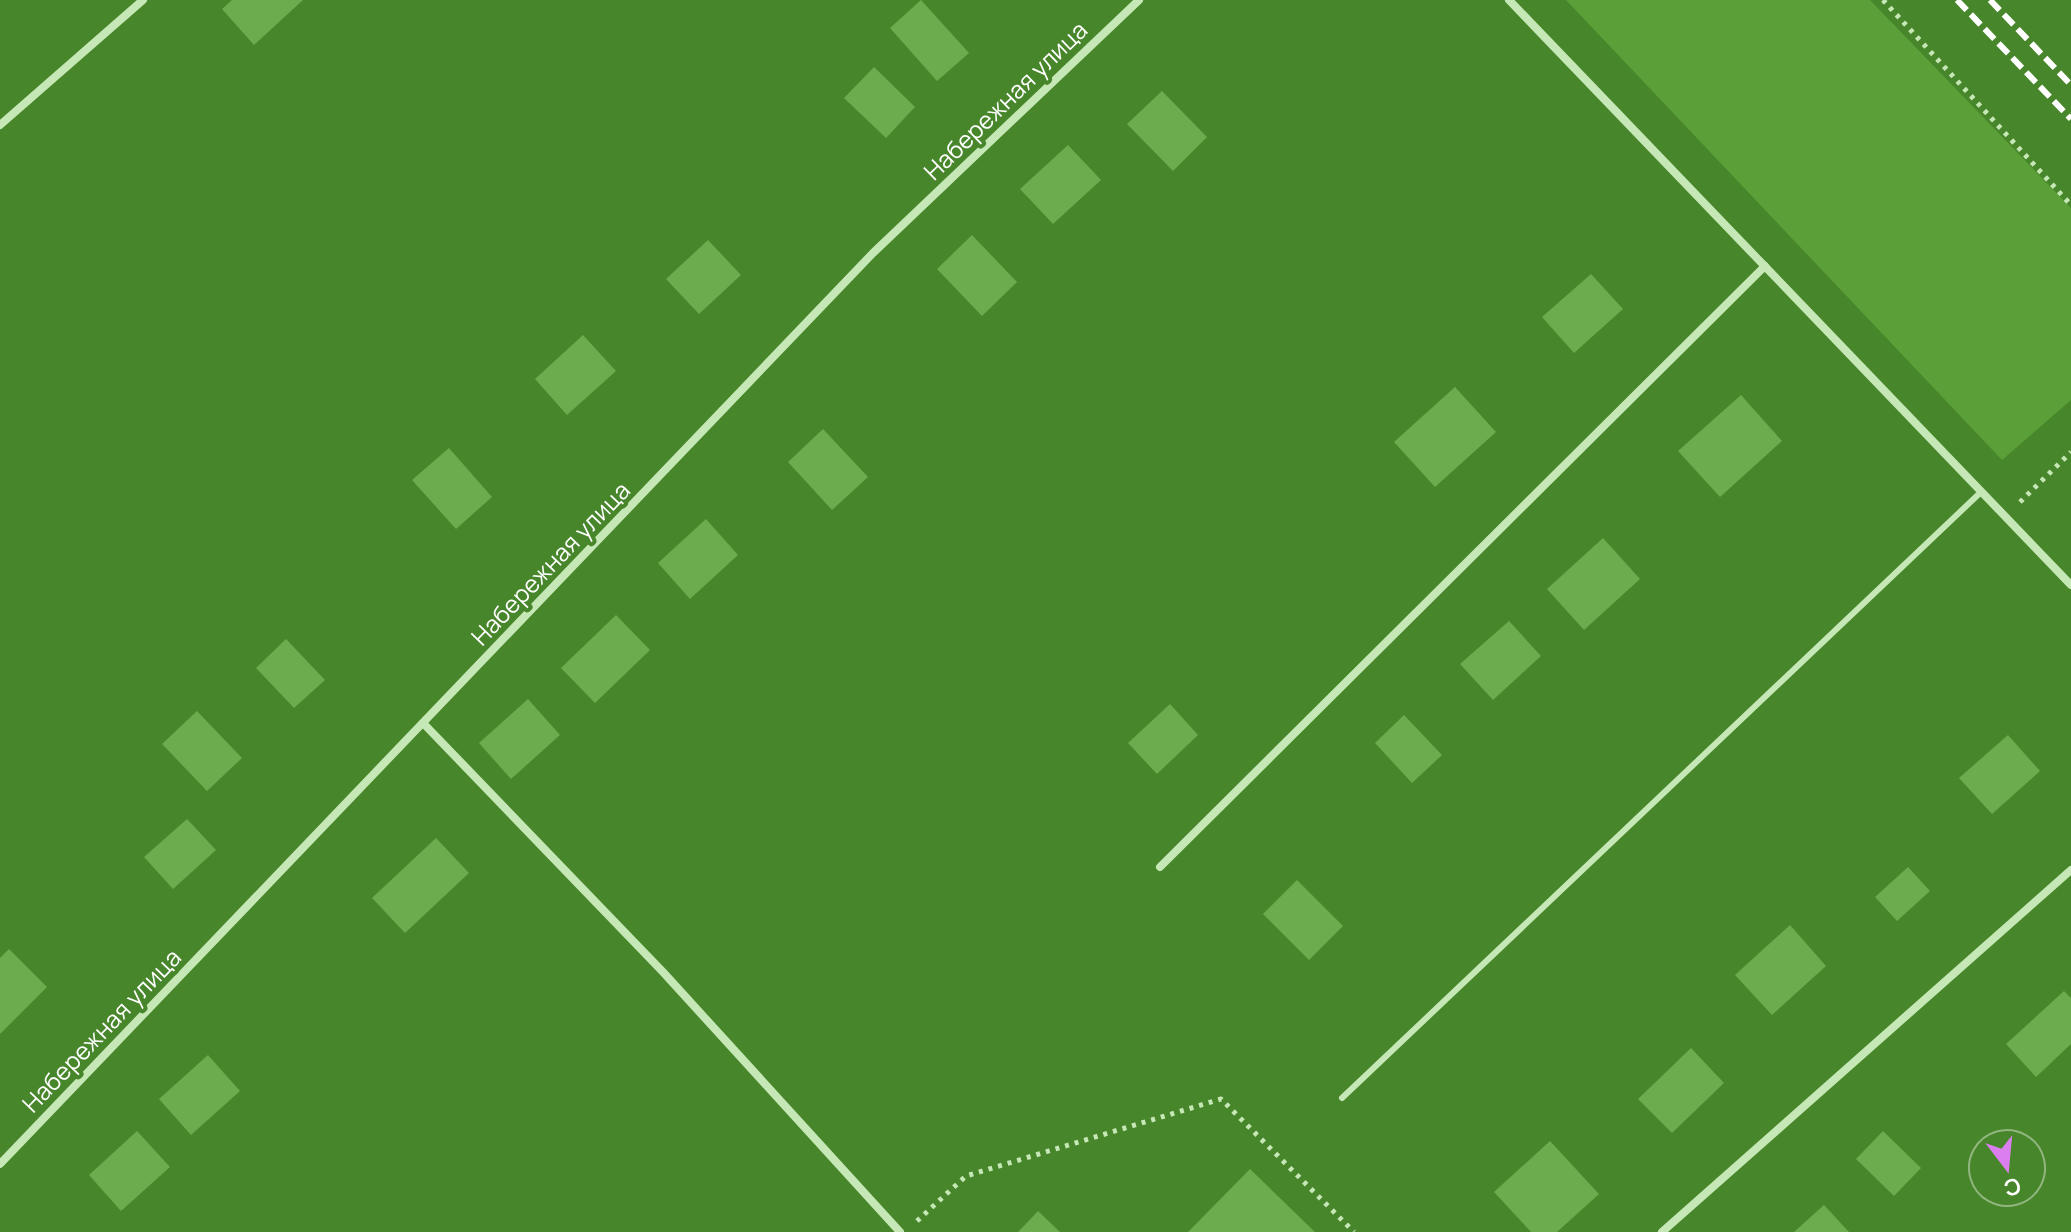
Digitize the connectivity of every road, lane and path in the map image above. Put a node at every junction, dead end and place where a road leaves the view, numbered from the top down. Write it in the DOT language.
graph roads {
  1 [pos="143,0"];
  2 [pos="1139,0"];
  3 [pos="1509,0"];
  4 [pos="1883,0"];
  5 [pos="0,125"];
  6 [pos="2071,205"];
  7 [pos="1765,266"];
  8 [pos="2071,452"];
  9 [pos="1981,492"];
  10 [pos="2005,516"];
  11 [pos="2071,585"];
  12 [pos="424,724"];
  13 [pos="1160,867"];
  14 [pos="2071,870"];
  15 [pos="1342,1098"];
  16 [pos="0,1164"];
  17 [pos="914,1223"];
  18 [pos="900,1232"];
  19 [pos="1354,1232"];
  20 [pos="1662,1232"];
  1 -- 5 [label="street"];
  2 -- 12 [label="street, Набережная улица"];
  3 -- 7 [label="street"];
  4 -- 6 [label="path"];
  7 -- 9 [label="street"];
  7 -- 13 [label="street"];
  8 -- 10 [label="path"];
  9 -- 10 [label="street"];
  9 -- 15 [label="lane"];
  10 -- 11 [label="street"];
  12 -- 16 [label="street, Набережная улица"];
  12 -- 18 [label="street"];
  14 -- 20 [label="street"];
  17 -- 19 [label="path"];
}
